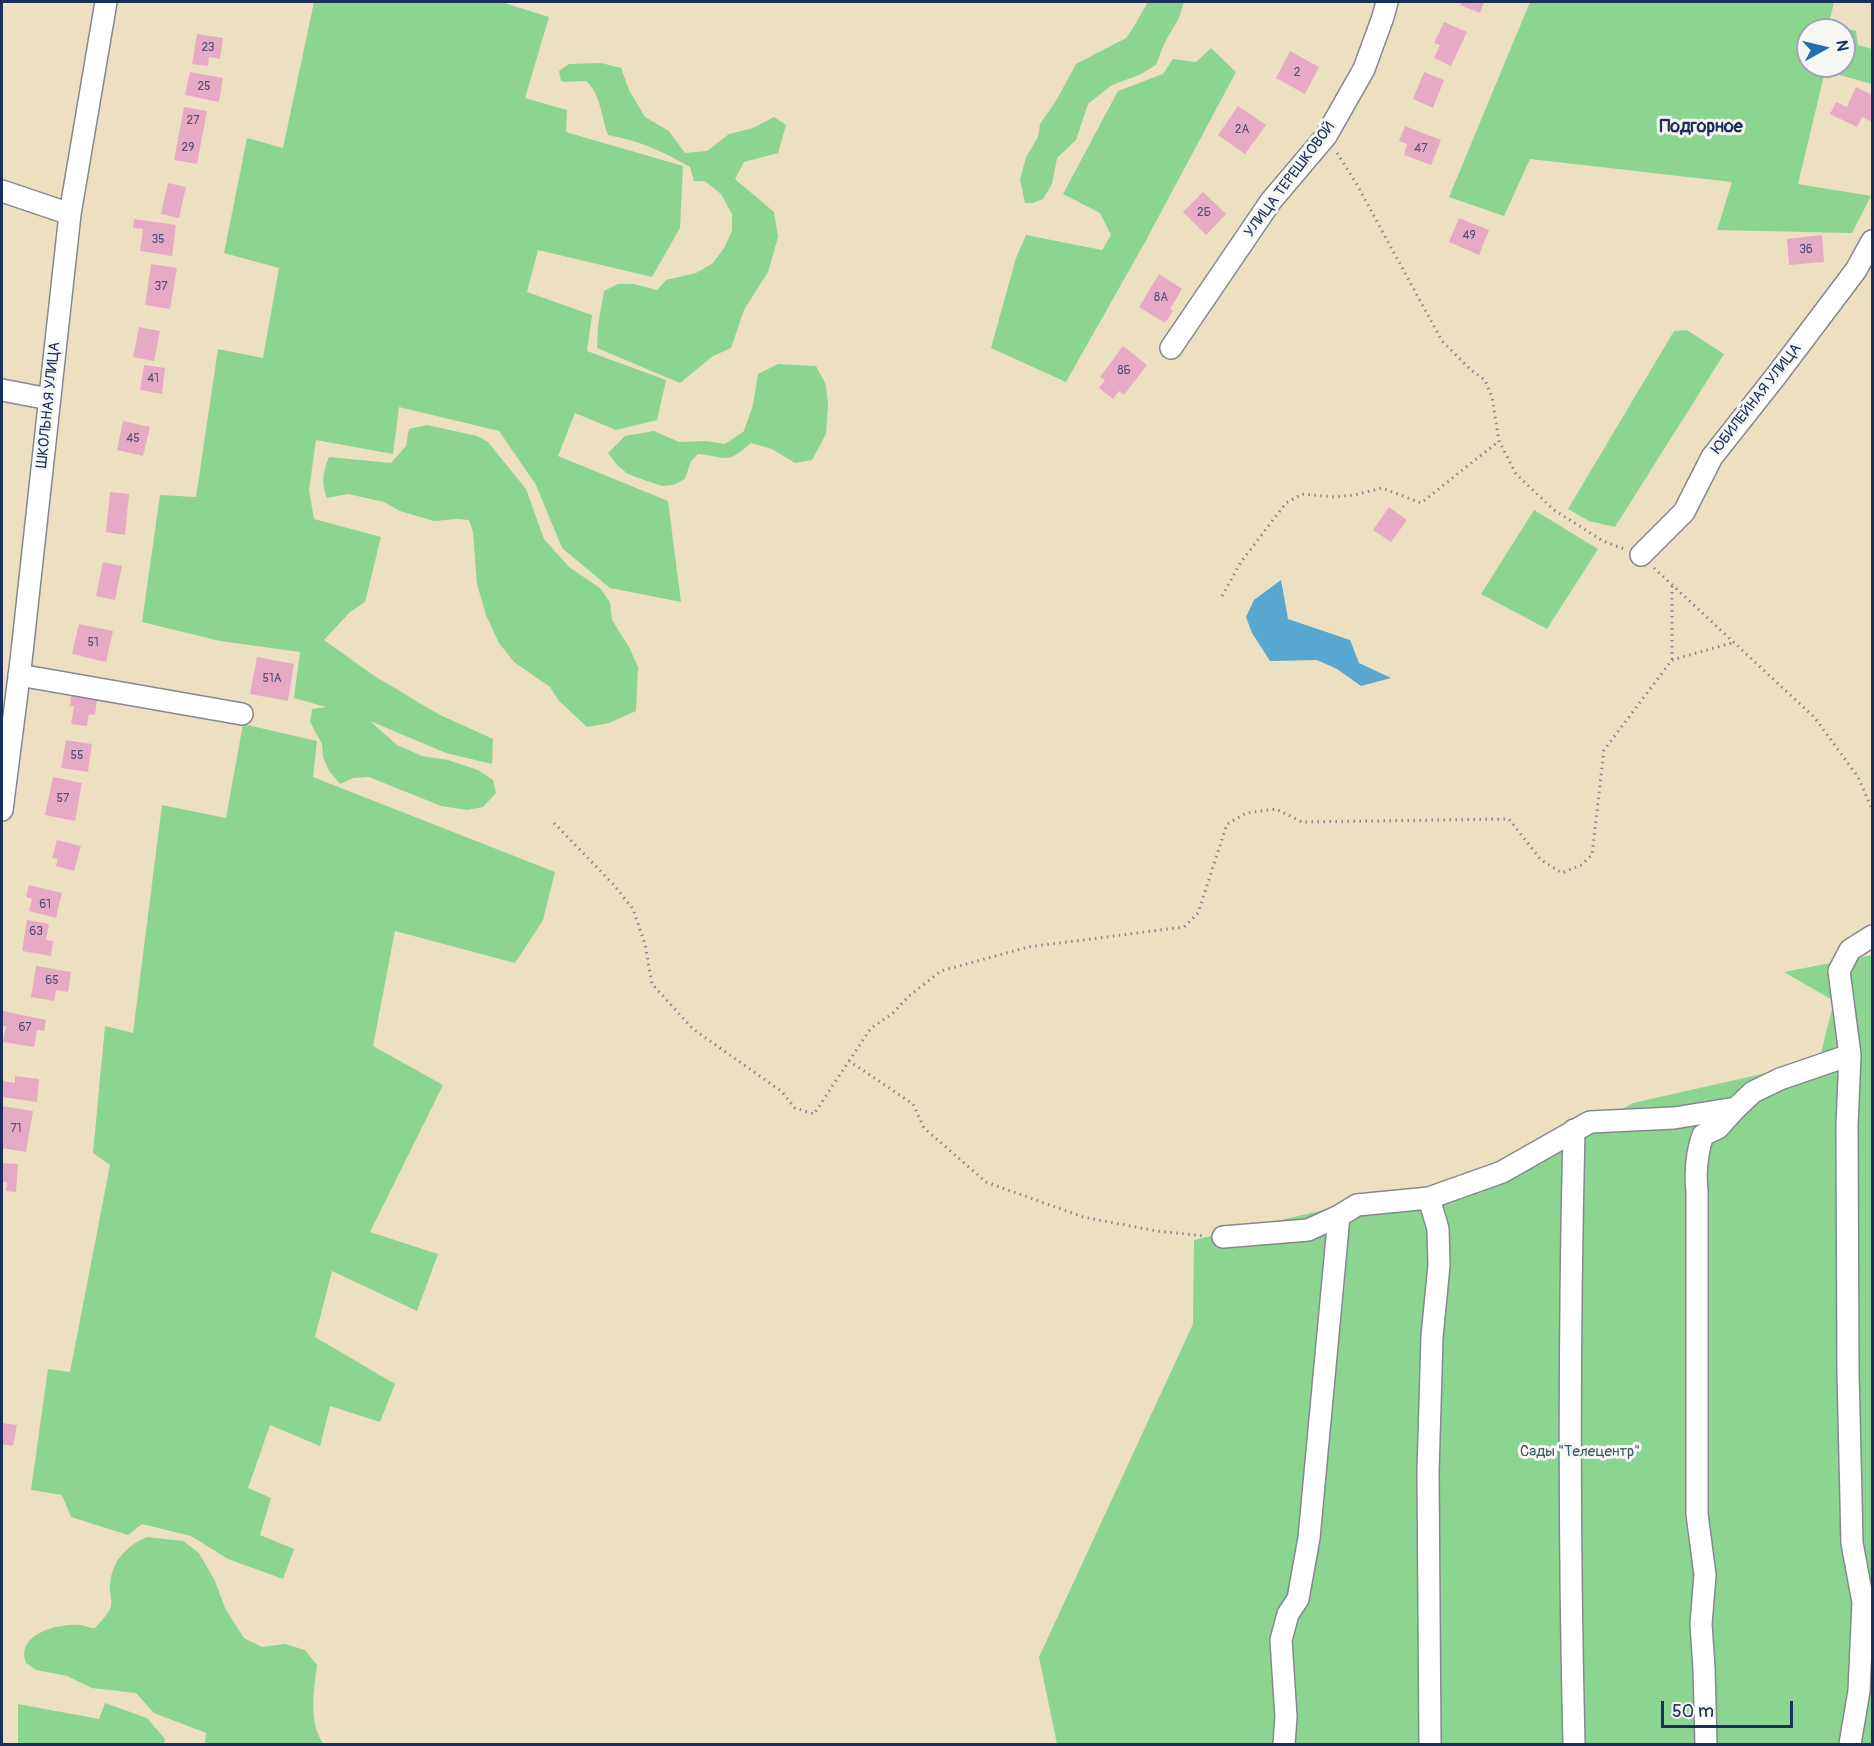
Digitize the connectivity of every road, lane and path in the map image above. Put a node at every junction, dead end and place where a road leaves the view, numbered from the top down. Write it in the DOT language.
graph roads {
  1 [pos="106,2"];
  2 [pos="1386,2"];
  3 [pos="1326,136"];
  4 [pos="2,191"];
  5 [pos="70,214"];
  6 [pos="1872,241"];
  7 [pos="1171,348"];
  8 [pos="2,390"];
  9 [pos="49,399"];
  10 [pos="1499,441"];
  11 [pos="1641,555"];
  12 [pos="1672,586"];
  13 [pos="1222,596"];
  14 [pos="1735,642"];
  15 [pos="1672,660"];
  16 [pos="19,675"];
  17 [pos="242,714"];
  18 [pos="2,810"];
  19 [pos="1872,810"];
  20 [pos="554,823"];
  21 [pos="1872,936"];
  22 [pos="1850,1055"];
  23 [pos="849,1061"];
  24 [pos="1736,1108"];
  25 [pos="1574,1130"];
  26 [pos="1429,1198"];
  27 [pos="1339,1216"];
  28 [pos="1223,1237"];
  29 [pos="1284,1744"];
  30 [pos="1430,1744"];
  31 [pos="1574,1744"];
  32 [pos="1706,1744"];
  33 [pos="1850,1744"];
  1 -- 5 [label="street, ШКОЛЬНАЯ УЛИЦА"];
  2 -- 3 [label="street, УЛИЦА ТЕРЕШКОВОЙ"];
  3 -- 7 [label="street, УЛИЦА ТЕРЕШКОВОЙ"];
  3 -- 10 [label="path"];
  4 -- 5 [label="street"];
  5 -- 9 [label="street, ШКОЛЬНАЯ УЛИЦА"];
  6 -- 11 [label="street, ЮБИЛЕЙНАЯ УЛИЦА"];
  8 -- 9 [label="street"];
  9 -- 16 [label="street, ШКОЛЬНАЯ УЛИЦА"];
  10 -- 11 [label="path"];
  10 -- 13 [label="path"];
  11 -- 12 [label="path"];
  12 -- 14 [label="path"];
  12 -- 15 [label="path"];
  14 -- 15 [label="path"];
  14 -- 19 [label="path"];
  15 -- 23 [label="path"];
  16 -- 17 [label="street"];
  16 -- 18 [label="street, ШКОЛЬНАЯ УЛИЦА"];
  20 -- 23 [label="path"];
  21 -- 22 [label="street"];
  22 -- 24 [label="street"];
  22 -- 33 [label="street"];
  23 -- 28 [label="path"];
  24 -- 25 [label="street"];
  24 -- 32 [label="street"];
  25 -- 26 [label="street"];
  25 -- 31 [label="street"];
  26 -- 27 [label="street"];
  26 -- 30 [label="street"];
  27 -- 28 [label="street"];
  27 -- 29 [label="street"];
}
